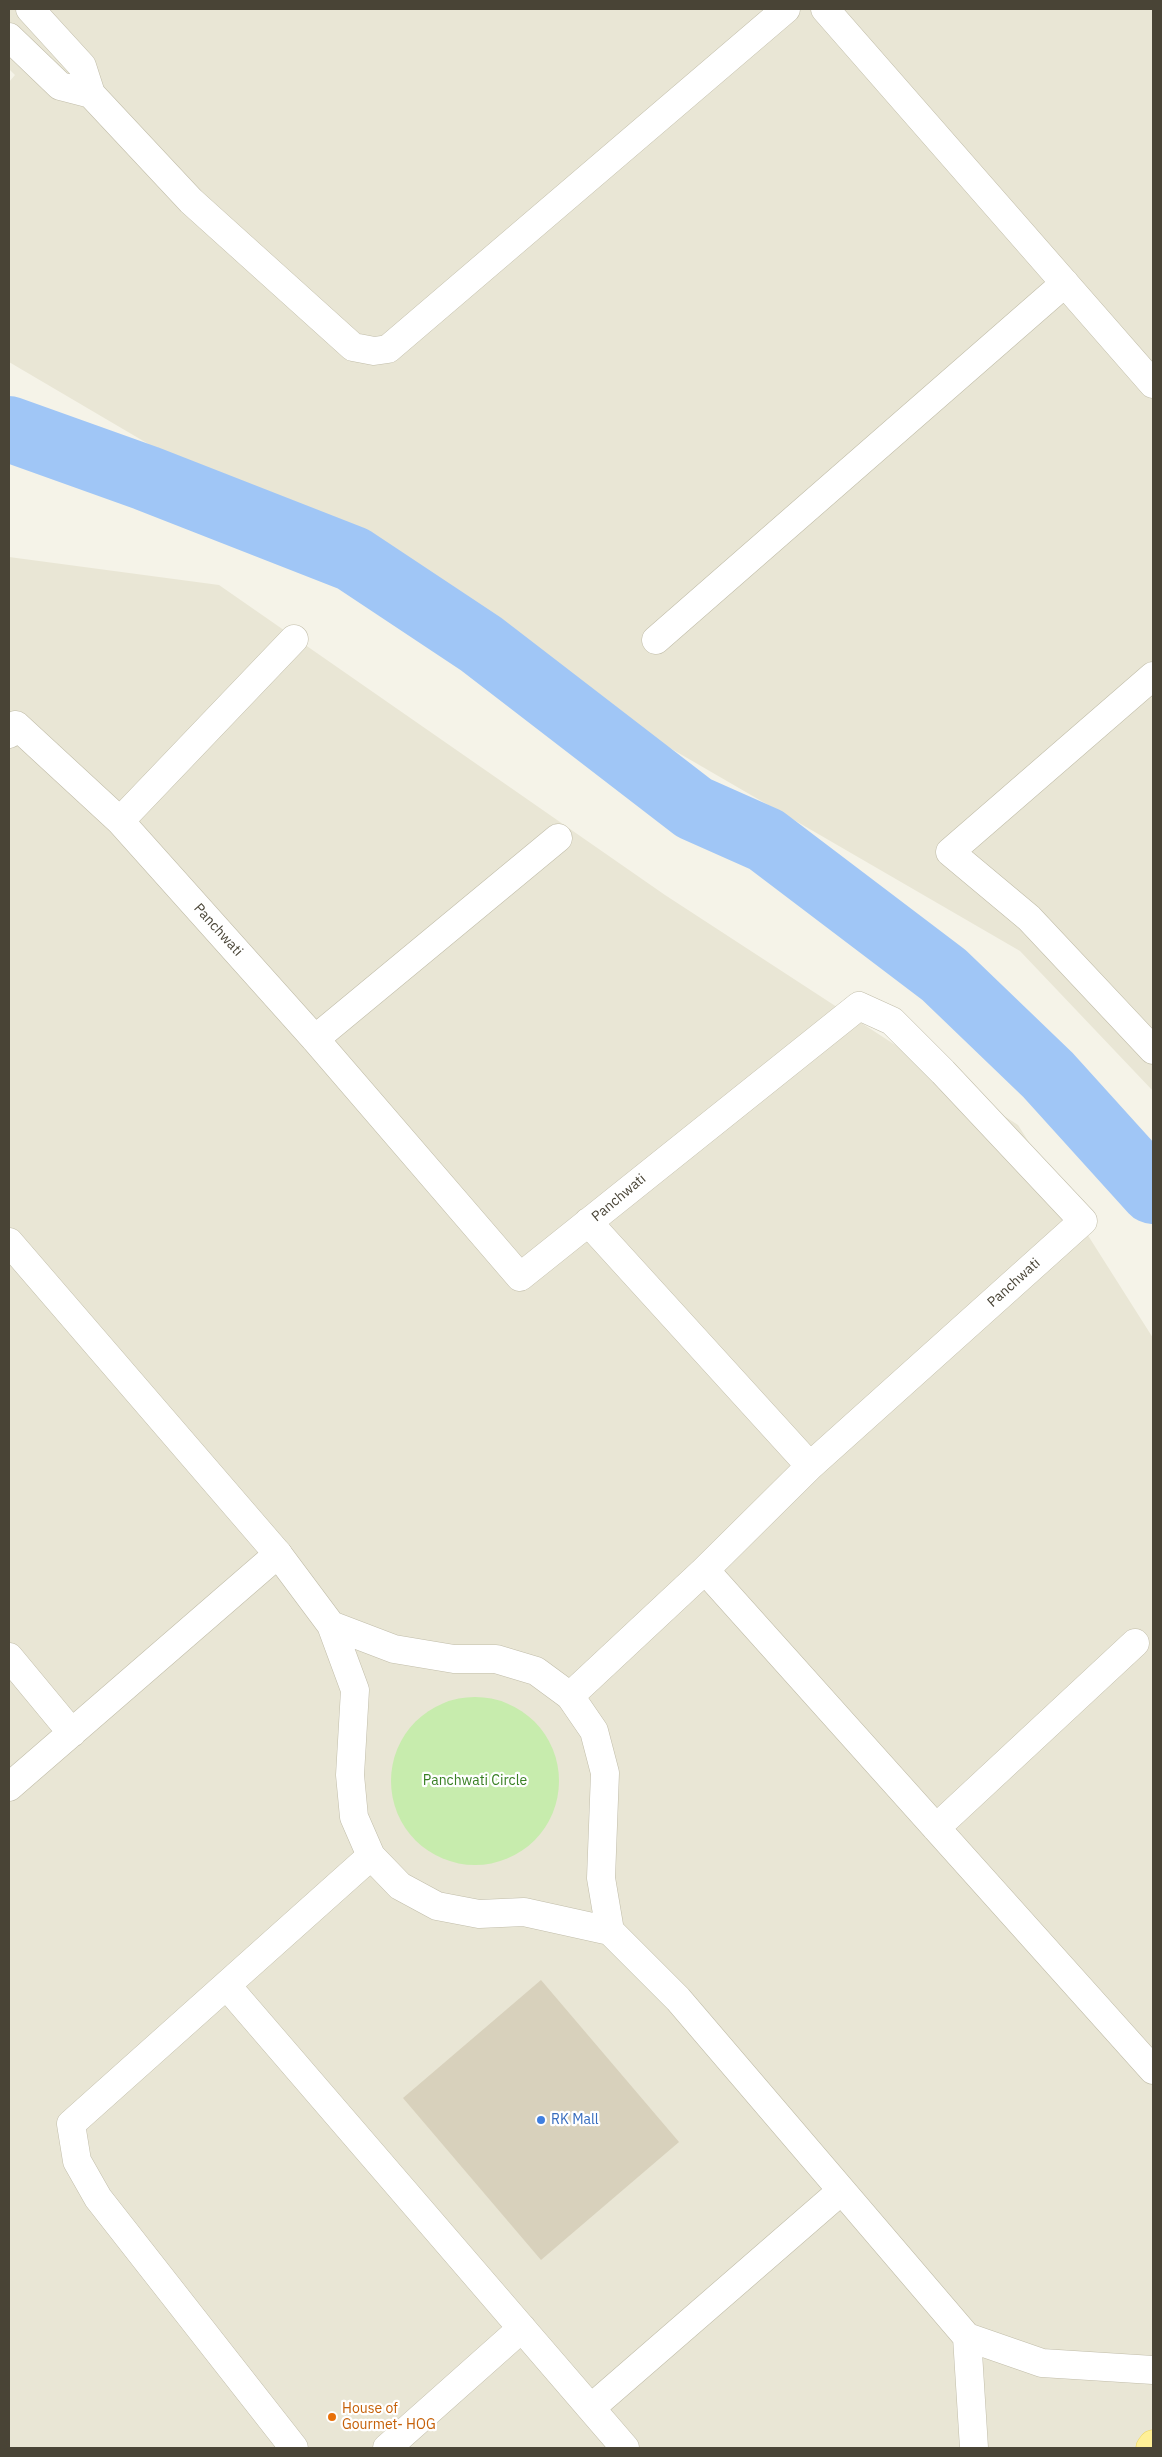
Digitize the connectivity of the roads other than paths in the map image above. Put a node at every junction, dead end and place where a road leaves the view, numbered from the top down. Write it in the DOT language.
graph roads {
  1 [pos="30,9"];
  2 [pos="786,9"];
  3 [pos="825,9"];
  4 [pos="9,37"];
  5 [pos="91,94"];
  6 [pos="1065,283"];
  7 [pos="1153,384"];
  8 [pos="294,639"];
  9 [pos="656,640"];
  10 [pos="1153,676"];
  11 [pos="12,730"];
  12 [pos="120,821"];
  13 [pos="558,838"];
  14 [pos="316,1039"];
  15 [pos="1153,1050"];
  16 [pos="588,1222"];
  17 [pos="9,1242"];
  18 [pos="810,1466"];
  19 [pos="278,1554"];
  20 [pos="705,1570"];
  21 [pos="331,1625"];
  22 [pos="1135,1642"];
  23 [pos="9,1657"];
  24 [pos="570,1696"];
  25 [pos="72,1733"];
  26 [pos="9,1787"];
  27 [pos="936,1828"];
  28 [pos="371,1856"];
  29 [pos="610,1931"];
  30 [pos="228,1986"];
  31 [pos="1153,2070"];
  32 [pos="841,2191"];
  33 [pos="522,2328"];
  34 [pos="967,2337"];
  35 [pos="1153,2370"];
  36 [pos="590,2408"];
  37 [pos="1153,2444"];
  38 [pos="294,2448"];
  39 [pos="387,2448"];
  40 [pos="625,2448"];
  41 [pos="974,2448"];
  42 [pos="1150,2448"];
  1 -- 5 [label="street"];
  2 -- 5 [label="street"];
  3 -- 6 [label="street"];
  4 -- 5 [label="street"];
  6 -- 7 [label="street"];
  6 -- 9 [label="street"];
  8 -- 12 [label="street"];
  10 -- 15 [label="street"];
  11 -- 12 [label="street, Panchwati"];
  12 -- 14 [label="street, Panchwati"];
  13 -- 14 [label="street"];
  14 -- 16 [label="street, Panchwati"];
  16 -- 18 [label="street, Panchwati"];
  16 -- 18 [label="street, Panchwati"];
  17 -- 19 [label="street"];
  18 -- 20 [label="street, Panchwati"];
  19 -- 21 [label="street"];
  19 -- 25 [label="street"];
  20 -- 24 [label="street, Panchwati"];
  20 -- 27 [label="street"];
  21 -- 24 [label="street"];
  21 -- 28 [label="street"];
  22 -- 27 [label="street"];
  23 -- 25 [label="street"];
  24 -- 29 [label="street"];
  25 -- 26 [label="street"];
  27 -- 31 [label="street"];
  28 -- 29 [label="street"];
  28 -- 30 [label="street"];
  29 -- 32 [label="street"];
  30 -- 33 [label="street"];
  30 -- 38 [label="street"];
  32 -- 34 [label="street"];
  32 -- 36 [label="street"];
  33 -- 36 [label="street"];
  33 -- 39 [label="street"];
  34 -- 35 [label="street"];
  34 -- 41 [label="street"];
  36 -- 40 [label="street"];
  37 -- 42 [label="main road"];
}
